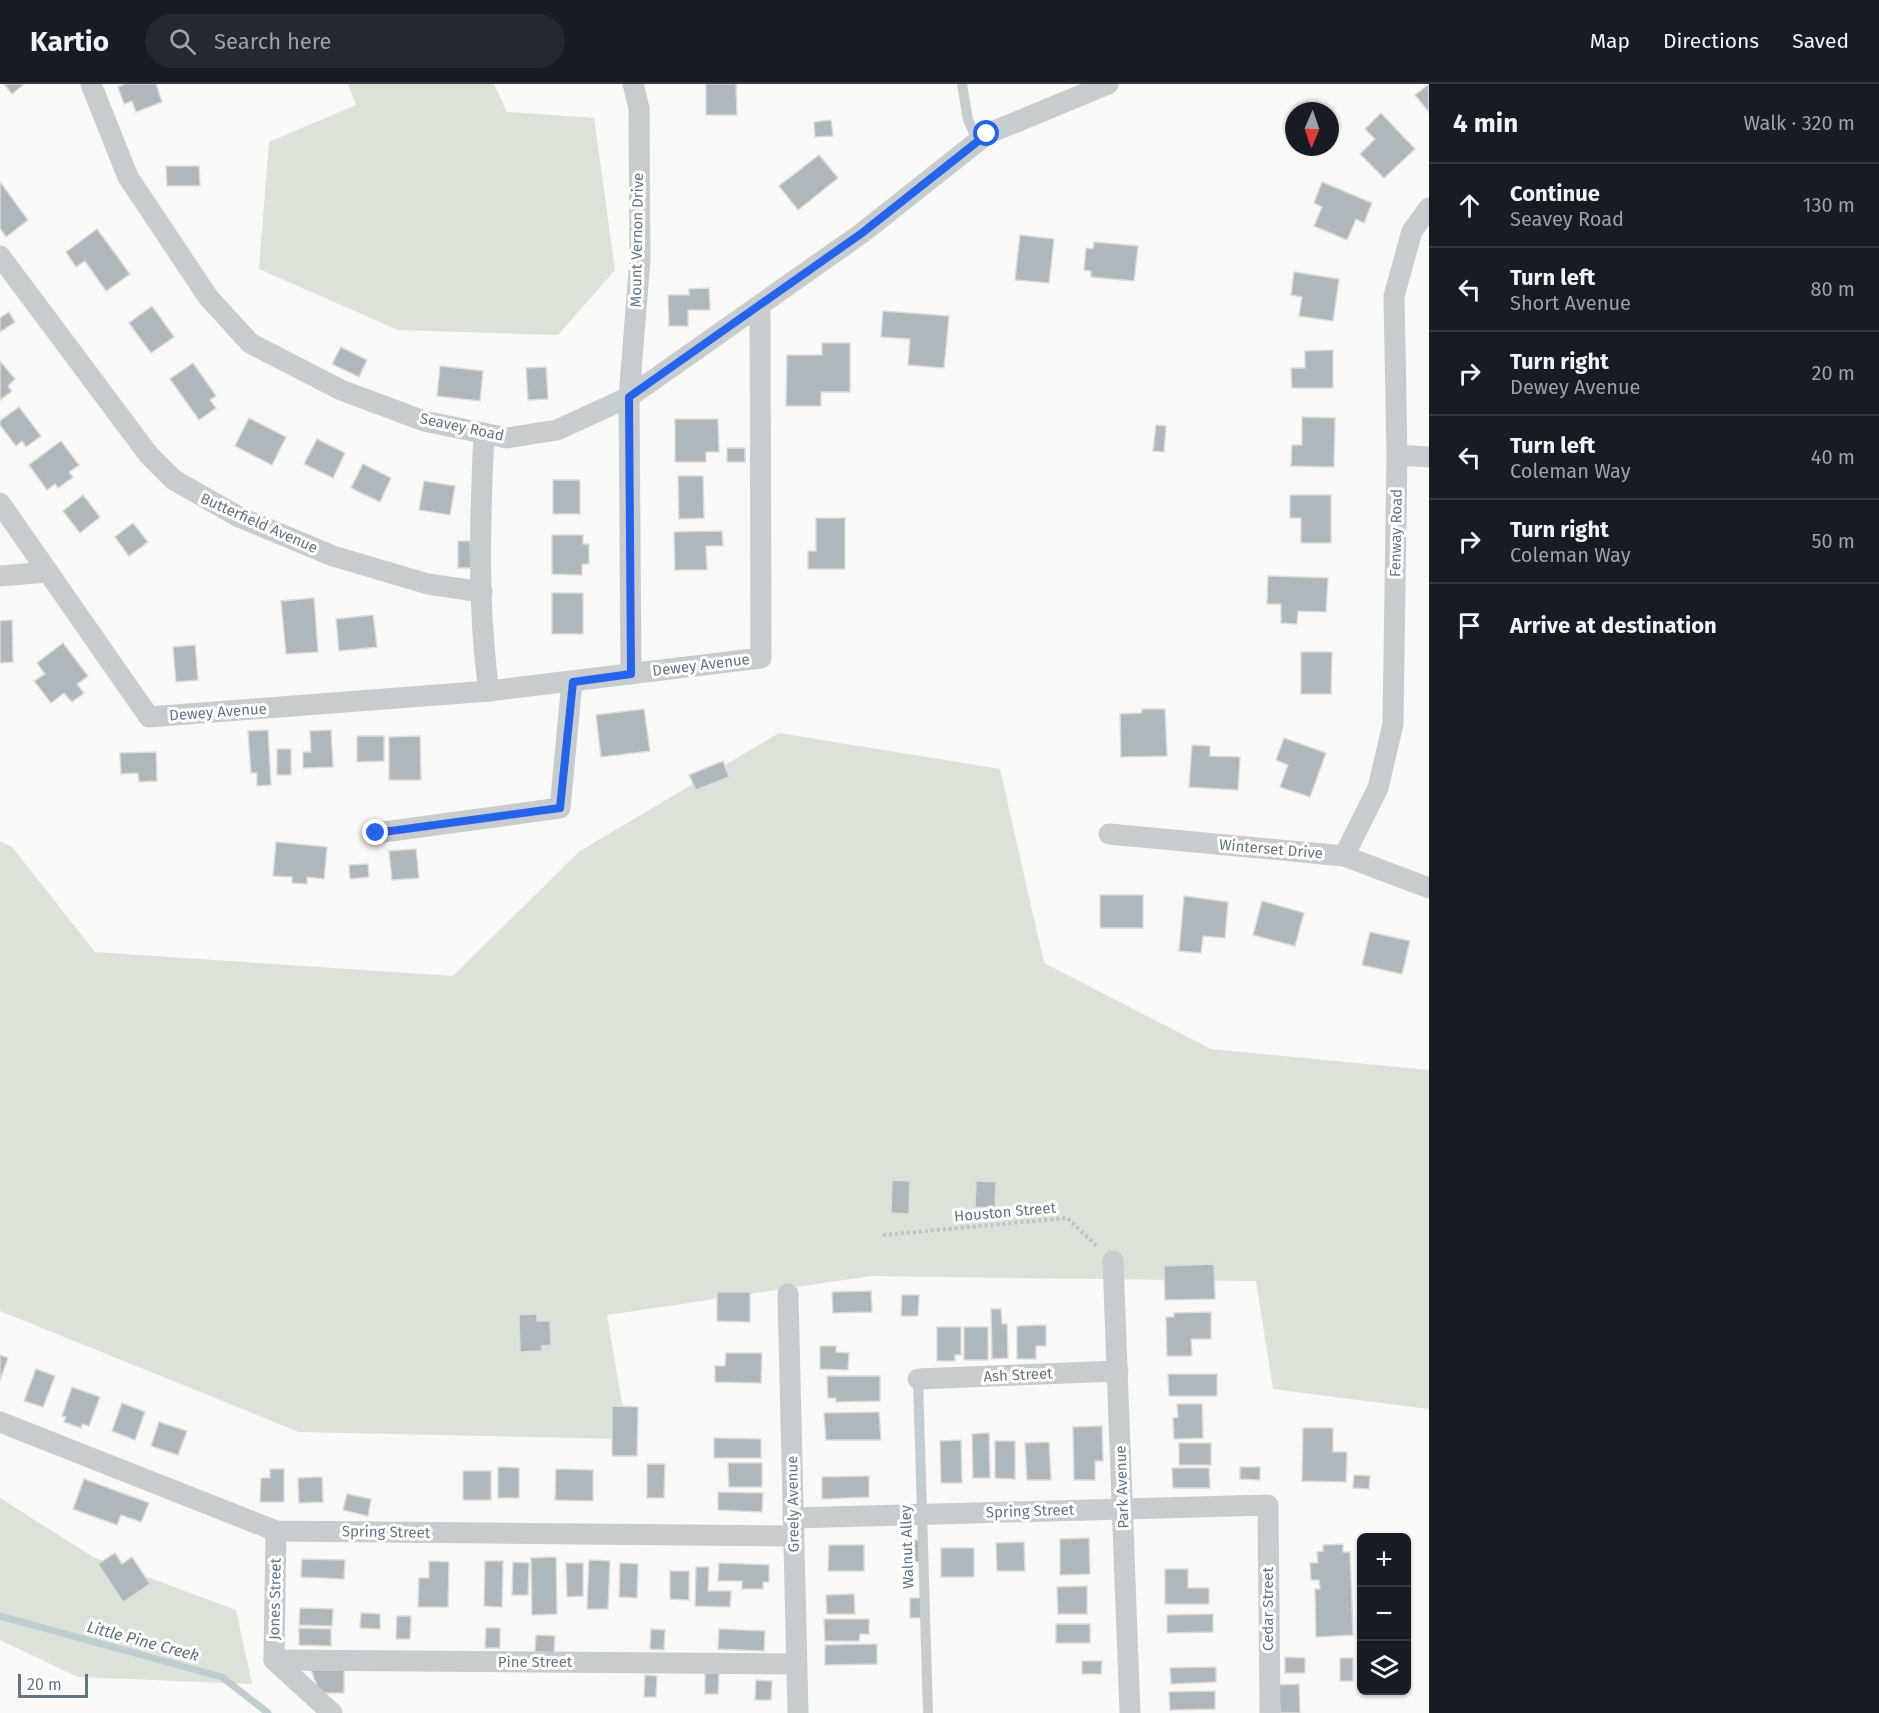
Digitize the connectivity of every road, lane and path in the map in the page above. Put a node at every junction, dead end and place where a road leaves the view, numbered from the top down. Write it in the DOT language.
graph roads {
  1 [pos="90,84"];
  2 [pos="633,84"];
  3 [pos="962,84"];
  4 [pos="1108,84"];
  5 [pos="978,141"];
  6 [pos="1429,208"];
  7 [pos="0,256"];
  8 [pos="760,307"];
  9 [pos="629,397"];
  10 [pos="484,433"];
  11 [pos="1397,455"];
  12 [pos="1429,456"];
  13 [pos="0,503"];
  14 [pos="48,572"];
  15 [pos="0,576"];
  16 [pos="482,592"];
  17 [pos="631,674"];
  18 [pos="573,682"];
  19 [pos="489,691"];
  20 [pos="376,833"];
  21 [pos="1108,834"];
  22 [pos="1344,856"];
  23 [pos="1429,888"];
  24 [pos="883,1235"];
  25 [pos="1113,1261"];
  26 [pos="788,1294"];
  27 [pos="1118,1371"];
  28 [pos="918,1379"];
  29 [pos="0,1422"];
  30 [pos="1268,1505"];
  31 [pos="1122,1509"];
  32 [pos="921,1514"];
  33 [pos="793,1527"];
  34 [pos="276,1531"];
  35 [pos="274,1660"];
  36 [pos="796,1664"];
  37 [pos="332,1713"];
  38 [pos="798,1713"];
  39 [pos="928,1713"];
  40 [pos="1130,1713"];
  41 [pos="1270,1713"];
  1 -- 10 [label="street, Seavey Road"];
  2 -- 9 [label="street, Mount Vernon Drive"];
  3 -- 5 [label="lane"];
  4 -- 5 [label="street, Seavey Road"];
  5 -- 8 [label="street, Seavey Road"];
  6 -- 11 [label="street, Fenway Road"];
  7 -- 16 [label="street, Butterfield Avenue"];
  8 -- 9 [label="street, Seavey Road"];
  8 -- 17 [label="street, Dewey Avenue"];
  9 -- 10 [label="street, Seavey Road"];
  9 -- 17 [label="street, Mount Vernon Drive"];
  10 -- 16 [label="street"];
  11 -- 12 [label="street"];
  11 -- 22 [label="street, Fenway Road"];
  13 -- 14 [label="street"];
  14 -- 15 [label="street"];
  14 -- 19 [label="street, Dewey Avenue"];
  16 -- 19 [label="street"];
  17 -- 18 [label="street, Dewey Avenue"];
  18 -- 19 [label="street, Dewey Avenue"];
  18 -- 20 [label="street"];
  21 -- 22 [label="street, Winterset Drive"];
  22 -- 23 [label="street, Winterset Drive"];
  24 -- 25 [label="path, Houston Street"];
  25 -- 27 [label="street, Park Avenue"];
  26 -- 33 [label="street, Greely Avenue"];
  27 -- 28 [label="street, Ash Street"];
  27 -- 31 [label="street, Park Avenue"];
  28 -- 32 [label="lane, Walnut Alley"];
  29 -- 34 [label="street, Spring Street"];
  30 -- 31 [label="street, Spring Street"];
  30 -- 41 [label="street, Cedar Street"];
  31 -- 32 [label="street, Spring Street"];
  31 -- 40 [label="street, Park Avenue"];
  32 -- 33 [label="street, Spring Street"];
  32 -- 39 [label="lane, Walnut Alley"];
  33 -- 34 [label="street, Spring Street"];
  33 -- 36 [label="street, Greely Avenue"];
  34 -- 35 [label="street, Jones Street"];
  35 -- 36 [label="street, Pine Street"];
  35 -- 37 [label="street, Jones Street"];
  36 -- 38 [label="street, Greely Avenue"];
}
